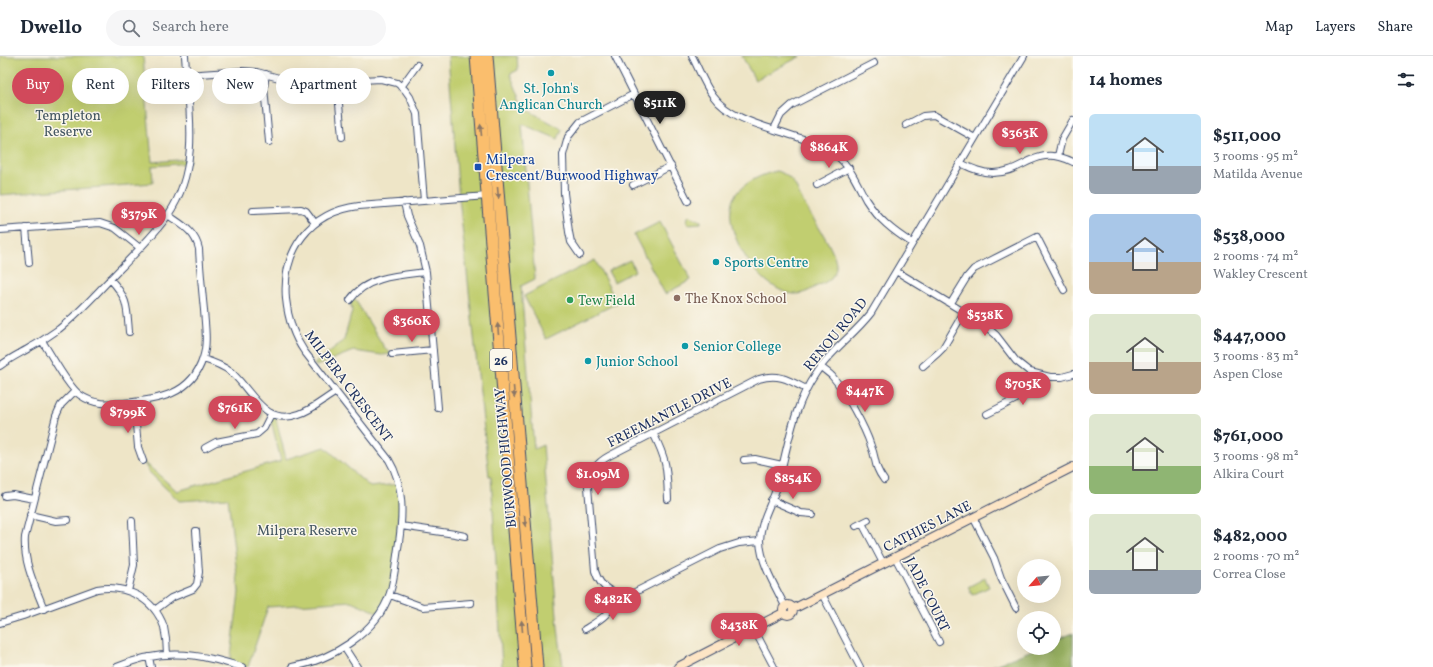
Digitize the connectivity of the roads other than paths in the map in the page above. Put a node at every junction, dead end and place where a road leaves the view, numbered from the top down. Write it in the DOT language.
graph roads {
  1 [pos="185,56"];
  2 [pos="476,56"];
  3 [pos="487,56"];
  4 [pos="615,56"];
  5 [pos="692,56"];
  6 [pos="1024,56"];
  7 [pos="874,63"];
  8 [pos="417,65"];
  9 [pos="186,68"];
  10 [pos="371,80"];
  11 [pos="401,87"];
  12 [pos="634,94"];
  13 [pos="188,104"];
  14 [pos="266,104"];
  15 [pos="339,104"];
  16 [pos="1073,120"];
  17 [pos="906,125"];
  18 [pos="774,129"];
  19 [pos="342,137"];
  20 [pos="975,138"];
  21 [pos="269,142"];
  22 [pos="1058,156"];
  23 [pos="1073,162"];
  24 [pos="960,163"];
  25 [pos="671,166"];
  26 [pos="849,168"];
  27 [pos="632,185"];
  28 [pos="817,185"];
  29 [pos="487,196"];
  30 [pos="424,201"];
  31 [pos="688,201"];
  32 [pos="404,202"];
  33 [pos="253,211"];
  34 [pos="168,215"];
  35 [pos="316,223"];
  36 [pos="26,228"];
  37 [pos="0,230"];
  38 [pos="912,243"];
  39 [pos="140,248"];
  40 [pos="580,255"];
  41 [pos="29,263"];
  42 [pos="896,271"];
  43 [pos="426,272"];
  44 [pos="110,279"];
  45 [pos="1064,290"];
  46 [pos="350,300"];
  47 [pos="951,303"];
  48 [pos="964,312"];
  49 [pos="129,332"];
  50 [pos="42,341"];
  51 [pos="433,350"];
  52 [pos="392,354"];
  53 [pos="203,359"];
  54 [pos="0,366"];
  55 [pos="820,366"];
  56 [pos="923,366"];
  57 [pos="1034,374"];
  58 [pos="1073,374"];
  59 [pos="806,389"];
  60 [pos="75,391"];
  61 [pos="336,392"];
  62 [pos="134,402"];
  63 [pos="438,408"];
  64 [pos="271,414"];
  65 [pos="987,414"];
  66 [pos="653,433"];
  67 [pos="205,448"];
  68 [pos="744,460"];
  69 [pos="144,461"];
  70 [pos="782,465"];
  71 [pos="1073,467"];
  72 [pos="884,480"];
  73 [pos="5,496"];
  74 [pos="34,499"];
  75 [pos="668,499"];
  76 [pos="771,500"];
  77 [pos="812,514"];
  78 [pos="30,515"];
  79 [pos="973,517"];
  80 [pos="68,520"];
  81 [pos="132,521"];
  82 [pos="862,523"];
  83 [pos="401,526"];
  84 [pos="196,531"];
  85 [pos="465,536"];
  86 [pos="760,541"];
  87 [pos="896,557"];
  88 [pos="883,563"];
  89 [pos="128,591"];
  90 [pos="616,594"];
  91 [pos="822,594"];
  92 [pos="390,595"];
  93 [pos="471,603"];
  94 [pos="1016,608"];
  95 [pos="44,609"];
  96 [pos="787,609"];
  97 [pos="155,610"];
  98 [pos="0,623"];
  99 [pos="585,629"];
  100 [pos="754,629"];
  101 [pos="939,642"];
  102 [pos="344,647"];
  103 [pos="167,655"];
  104 [pos="149,657"];
  105 [pos="537,665"];
  106 [pos="525,666"];
  107 [pos="684,666"];
  108 [pos="117,667"];
  109 [pos="151,667"];
  110 [pos="241,667"];
  111 [pos="296,667"];
  112 [pos="357,667"];
  113 [pos="774,667"];
  114 [pos="860,667"];
  1 -- 9 [label="street"];
  29 -- 2 [label="highway, BURWOOD HIGHWAY / 26, one-way"];
  3 -- 105 [label="highway, BURWOOD HIGHWAY / 26, one-way"];
  4 -- 12 [label="street"];
  5 -- 18 [label="street"];
  6 -- 20 [label="street, RENOU ROAD"];
  7 -- 18 [label="street"];
  8 -- 11 [label="street"];
  10 -- 11 [label="street"];
  11 -- 30 [label="street"];
  12 -- 25 [label="street"];
  12 -- 40 [label="street"];
  13 -- 34 [label="street"];
  14 -- 21 [label="street"];
  15 -- 19 [label="street"];
  16 -- 22 [label="street"];
  17 -- 20 [label="street"];
  18 -- 26 [label="street"];
  20 -- 24 [label="street, RENOU ROAD"];
  22 -- 23 [label="street"];
  22 -- 24 [label="street"];
  24 -- 38 [label="street, RENOU ROAD"];
  25 -- 27 [label="street"];
  25 -- 31 [label="street"];
  26 -- 28 [label="street"];
  26 -- 38 [label="street"];
  29 -- 30 [label="street, MILPERA CRESCENT"];
  106 -- 29 [label="highway, BURWOOD HIGHWAY / 26, one-way"];
  30 -- 32 [label="street, MILPERA CRESCENT"];
  32 -- 35 [label="street, MILPERA CRESCENT"];
  32 -- 43 [label="street"];
  33 -- 35 [label="street"];
  34 -- 39 [label="street"];
  34 -- 53 [label="street"];
  35 -- 61 [label="street, MILPERA CRESCENT"];
  36 -- 37 [label="street"];
  36 -- 39 [label="street"];
  36 -- 41 [label="street"];
  38 -- 42 [label="street, RENOU ROAD"];
  39 -- 44 [label="street"];
  42 -- 47 [label="street"];
  42 -- 55 [label="street, RENOU ROAD"];
  43 -- 46 [label="street"];
  43 -- 51 [label="street"];
  44 -- 49 [label="street"];
  44 -- 50 [label="street"];
  45 -- 47 [label="street"];
  47 -- 48 [label="street"];
  48 -- 56 [label="street"];
  48 -- 57 [label="street"];
  50 -- 54 [label="street"];
  50 -- 60 [label="street"];
  51 -- 52 [label="street"];
  51 -- 63 [label="street"];
  53 -- 62 [label="street"];
  53 -- 64 [label="street"];
  55 -- 59 [label="street, RENOU ROAD"];
  55 -- 72 [label="street"];
  57 -- 58 [label="street"];
  57 -- 65 [label="street"];
  59 -- 66 [label="street, FREEMANTLE DRIVE"];
  59 -- 70 [label="street, RENOU ROAD"];
  60 -- 62 [label="street"];
  60 -- 74 [label="street"];
  61 -- 64 [label="street"];
  61 -- 83 [label="street, MILPERA CRESCENT"];
  62 -- 69 [label="street"];
  64 -- 67 [label="street"];
  66 -- 75 [label="street"];
  66 -- 90 [label="street, FREEMANTLE DRIVE"];
  68 -- 70 [label="street"];
  70 -- 76 [label="street, RENOU ROAD"];
  71 -- 79 [label="street, CATHIES LANE"];
  73 -- 74 [label="street"];
  74 -- 78 [label="street"];
  76 -- 77 [label="street"];
  76 -- 86 [label="street, RENOU ROAD"];
  78 -- 80 [label="street"];
  78 -- 95 [label="street"];
  79 -- 87 [label="street, CATHIES LANE"];
  79 -- 94 [label="street"];
  81 -- 89 [label="street"];
  82 -- 88 [label="street"];
  83 -- 85 [label="street"];
  83 -- 92 [label="street, MILPERA CRESCENT"];
  84 -- 97 [label="street"];
  86 -- 90 [label="street"];
  86 -- 96 [label="street, RENOU ROAD"];
  87 -- 88 [label="street, CATHIES LANE"];
  87 -- 101 [label="street, JADE COURT"];
  88 -- 91 [label="street, CATHIES LANE"];
  89 -- 95 [label="street"];
  89 -- 97 [label="street"];
  90 -- 99 [label="street"];
  91 -- 96 [label="street, CATHIES LANE"];
  91 -- 114 [label="street"];
  92 -- 93 [label="street"];
  92 -- 102 [label="street, MILPERA CRESCENT"];
  95 -- 98 [label="street"];
  96 -- 100 [label="street, CATHIES LANE"];
  97 -- 103 [label="street"];
  100 -- 107 [label="street, CATHIES LANE"];
  100 -- 113 [label="street"];
  102 -- 111 [label="street, MILPERA CRESCENT"];
  102 -- 112 [label="street"];
  103 -- 104 [label="street"];
  103 -- 110 [label="street"];
  104 -- 108 [label="street"];
  104 -- 109 [label="street"];
  105 -- 106 [label="highway"];
}
